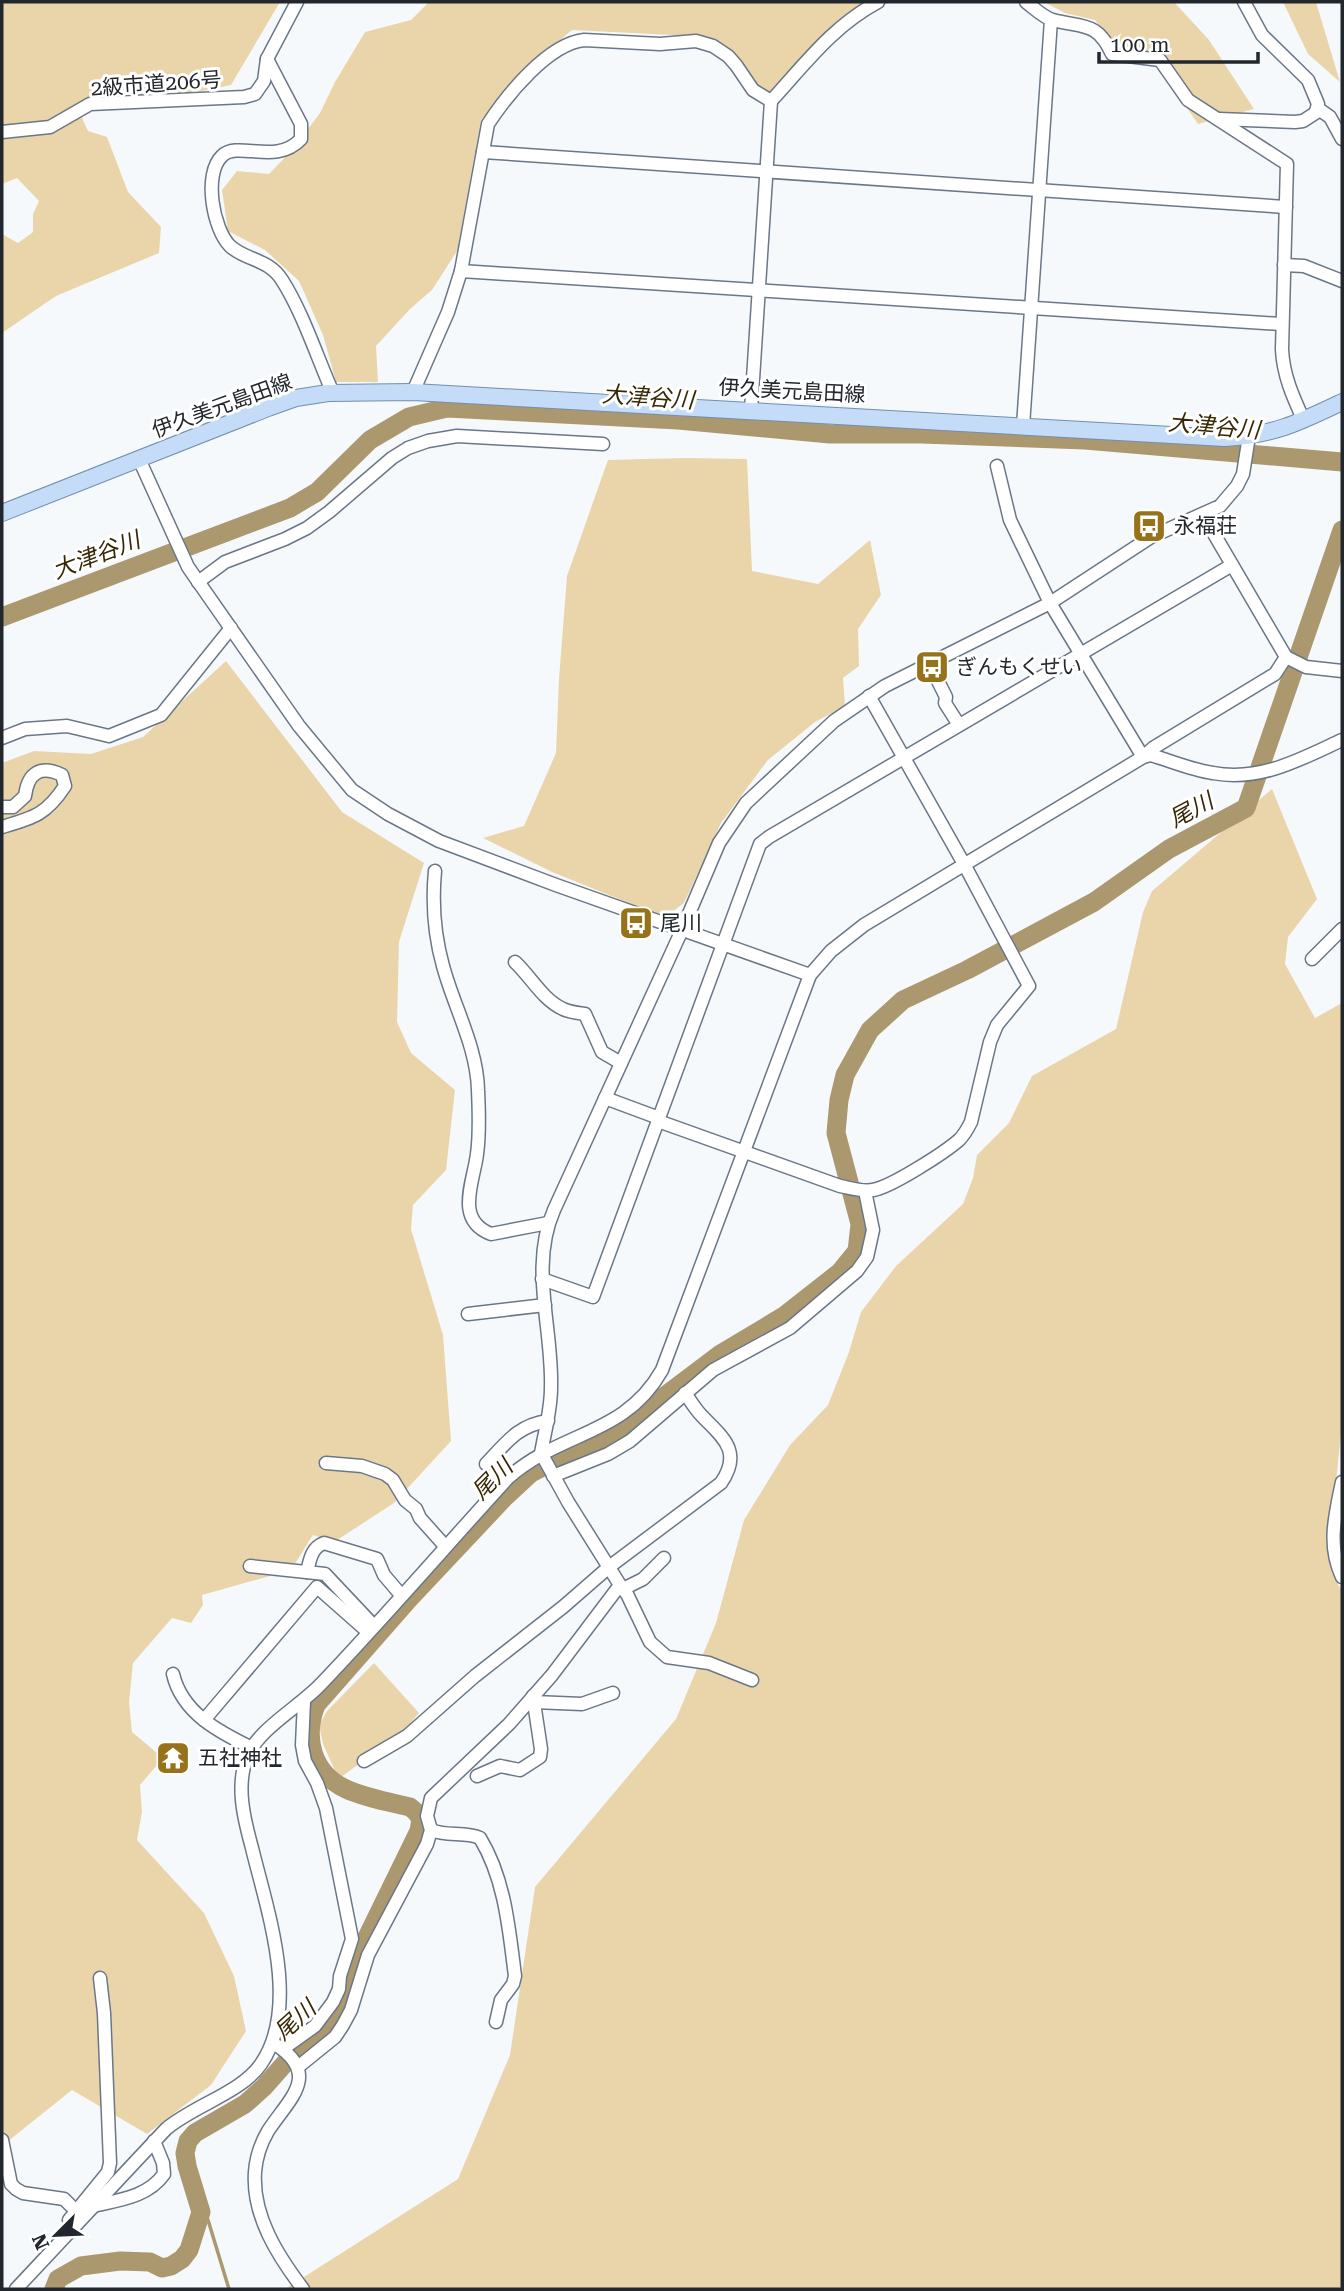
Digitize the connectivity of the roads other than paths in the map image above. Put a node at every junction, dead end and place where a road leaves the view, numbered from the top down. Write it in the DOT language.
graph roads {
  1 [pos="297,2"];
  2 [pos="878,2"];
  3 [pos="1026,2"];
  4 [pos="1244,2"];
  5 [pos="1051,20"];
  6 [pos="267,59"];
  7 [pos="771,101"];
  8 [pos="1316,111"];
  9 [pos="1217,119"];
  10 [pos="2,132"];
  11 [pos="1342,139"];
  12 [pos="483,152"];
  13 [pos="768,171"];
  14 [pos="1039,190"];
  15 [pos="1286,207"];
  16 [pos="1284,265"];
  17 [pos="461,271"];
  18 [pos="1342,281"];
  19 [pos="759,290"];
  20 [pos="1031,308"];
  21 [pos="1281,324"];
  22 [pos="413,392"];
  23 [pos="333,393"];
  24 [pos="1342,402"];
  25 [pos="751,410"];
  26 [pos="1304,421"];
  27 [pos="1023,426"];
  28 [pos="1248,441"];
  29 [pos="603,444"];
  30 [pos="139,459"];
  31 [pos="997,466"];
  32 [pos="2,513"];
  33 [pos="1203,515"];
  34 [pos="1232,565"];
  35 [pos="198,582"];
  36 [pos="1050,603"];
  37 [pos="231,628"];
  38 [pos="1081,653"];
  39 [pos="1288,659"];
  40 [pos="929,663"];
  41 [pos="1342,671"];
  42 [pos="869,696"];
  43 [pos="959,725"];
  44 [pos="2,738"];
  45 [pos="1342,740"];
  46 [pos="1143,757"];
  47 [pos="903,758"];
  48 [pos="2,807"];
  49 [pos="2,827"];
  50 [pos="964,864"];
  51 [pos="435,871"];
  52 [pos="1342,929"];
  53 [pos="682,930"];
  54 [pos="723,945"];
  55 [pos="1312,959"];
  56 [pos="515,962"];
  57 [pos="810,975"];
  58 [pos="621,1063"];
  59 [pos="605,1098"];
  60 [pos="659,1120"];
  61 [pos="743,1151"];
  62 [pos="862,1191"];
  63 [pos="548,1223"];
  64 [pos="542,1279"];
  65 [pos="545,1305"];
  66 [pos="468,1314"];
  67 [pos="685,1393"];
  68 [pos="548,1421"];
  69 [pos="542,1455"];
  70 [pos="326,1462"];
  71 [pos="486,1464"];
  72 [pos="552,1475"];
  73 [pos="1342,1482"];
  74 [pos="445,1546"];
  75 [pos="664,1558"];
  76 [pos="250,1566"];
  77 [pos="609,1567"];
  78 [pos="307,1572"];
  79 [pos="1342,1577"];
  80 [pos="622,1587"];
  81 [pos="401,1595"];
  82 [pos="371,1629"];
  83 [pos="173,1674"];
  84 [pos="752,1680"];
  85 [pos="613,1693"];
  86 [pos="533,1699"];
  87 [pos="303,1701"];
  88 [pos="204,1720"];
  89 [pos="252,1748"];
  90 [pos="364,1761"];
  91 [pos="477,1776"];
  92 [pos="431,1829"];
  93 [pos="100,1978"];
  94 [pos="496,2022"];
  95 [pos="287,2055"];
  96 [pos="2,2140"];
  97 [pos="154,2141"];
  98 [pos="93,2206"];
  99 [pos="76,2211"];
  100 [pos="75,2225"];
  101 [pos="16,2289"];
  102 [pos="303,2289"];
  1 -- 6 [label="street"];
  2 -- 7 [label="street"];
  3 -- 5 [label="street"];
  4 -- 8 [label="street"];
  5 -- 9 [label="street"];
  5 -- 14 [label="street"];
  6 -- 10 [label="street, 2級市道206号"];
  6 -- 23 [label="street"];
  7 -- 12 [label="street"];
  7 -- 13 [label="street"];
  8 -- 9 [label="street"];
  8 -- 11 [label="street"];
  9 -- 15 [label="street"];
  12 -- 13 [label="street"];
  12 -- 17 [label="street"];
  13 -- 14 [label="street"];
  13 -- 19 [label="street"];
  14 -- 15 [label="street"];
  14 -- 20 [label="street"];
  15 -- 16 [label="street"];
  16 -- 18 [label="street"];
  16 -- 21 [label="street"];
  17 -- 19 [label="street"];
  17 -- 22 [label="street"];
  19 -- 20 [label="street"];
  19 -- 25 [label="street"];
  20 -- 21 [label="street"];
  20 -- 27 [label="street"];
  21 -- 26 [label="street"];
  22 -- 23 [label="main road, 伊久美元島田線"];
  22 -- 25 [label="main road, 伊久美元島田線"];
  23 -- 30 [label="main road, 伊久美元島田線"];
  24 -- 26 [label="main road, 伊久美元島田線"];
  25 -- 27 [label="main road, 伊久美元島田線"];
  26 -- 28 [label="main road, 伊久美元島田線"];
  27 -- 28 [label="main road, 伊久美元島田線"];
  28 -- 33 [label="street"];
  29 -- 35 [label="street"];
  30 -- 32 [label="main road, 伊久美元島田線"];
  30 -- 35 [label="street"];
  31 -- 36 [label="street"];
  33 -- 34 [label="street"];
  33 -- 36 [label="street"];
  34 -- 38 [label="street"];
  34 -- 39 [label="street"];
  35 -- 37 [label="street"];
  36 -- 38 [label="street"];
  36 -- 40 [label="street"];
  37 -- 44 [label="street"];
  37 -- 53 [label="street"];
  38 -- 43 [label="street"];
  38 -- 46 [label="street"];
  39 -- 41 [label="street"];
  39 -- 46 [label="street"];
  40 -- 42 [label="street"];
  40 -- 43 [label="street"];
  42 -- 47 [label="street"];
  42 -- 53 [label="street"];
  43 -- 47 [label="street"];
  45 -- 46 [label="street"];
  46 -- 50 [label="street"];
  47 -- 50 [label="street"];
  47 -- 54 [label="street"];
  48 -- 49 [label="street"];
  50 -- 57 [label="street"];
  50 -- 62 [label="street"];
  51 -- 63 [label="street"];
  52 -- 55 [label="street"];
  53 -- 54 [label="street"];
  53 -- 58 [label="street"];
  54 -- 57 [label="street"];
  54 -- 60 [label="street"];
  56 -- 58 [label="street"];
  57 -- 61 [label="street"];
  58 -- 59 [label="street"];
  59 -- 60 [label="street"];
  59 -- 63 [label="street"];
  60 -- 61 [label="street"];
  60 -- 64 [label="street"];
  61 -- 62 [label="street"];
  61 -- 69 [label="street"];
  62 -- 67 [label="street"];
  63 -- 64 [label="street"];
  64 -- 65 [label="street"];
  65 -- 66 [label="street"];
  65 -- 68 [label="street"];
  67 -- 72 [label="street"];
  67 -- 77 [label="street"];
  68 -- 69 [label="street"];
  68 -- 71 [label="street"];
  69 -- 72 [label="street"];
  69 -- 74 [label="street"];
  70 -- 74 [label="street"];
  72 -- 77 [label="street"];
  73 -- 79 [label="street"];
  74 -- 81 [label="street"];
  75 -- 80 [label="street"];
  76 -- 78 [label="street"];
  77 -- 80 [label="street"];
  77 -- 90 [label="street"];
  78 -- 81 [label="street"];
  78 -- 82 [label="street"];
  80 -- 84 [label="street"];
  80 -- 86 [label="street"];
  81 -- 82 [label="street"];
  82 -- 87 [label="street"];
  82 -- 88 [label="street"];
  83 -- 88 [label="street"];
  85 -- 86 [label="street"];
  86 -- 91 [label="street"];
  86 -- 92 [label="street"];
  87 -- 89 [label="street"];
  87 -- 95 [label="street"];
  88 -- 89 [label="street"];
  89 -- 95 [label="street"];
  92 -- 94 [label="street"];
  92 -- 95 [label="street"];
  93 -- 99 [label="street"];
  95 -- 97 [label="street"];
  95 -- 102 [label="street"];
  96 -- 99 [label="street"];
  97 -- 98 [label="street"];
  97 -- 98 [label="street"];
  98 -- 100 [label="street"];
  99 -- 100 [label="street"];
  100 -- 101 [label="street"];
}
